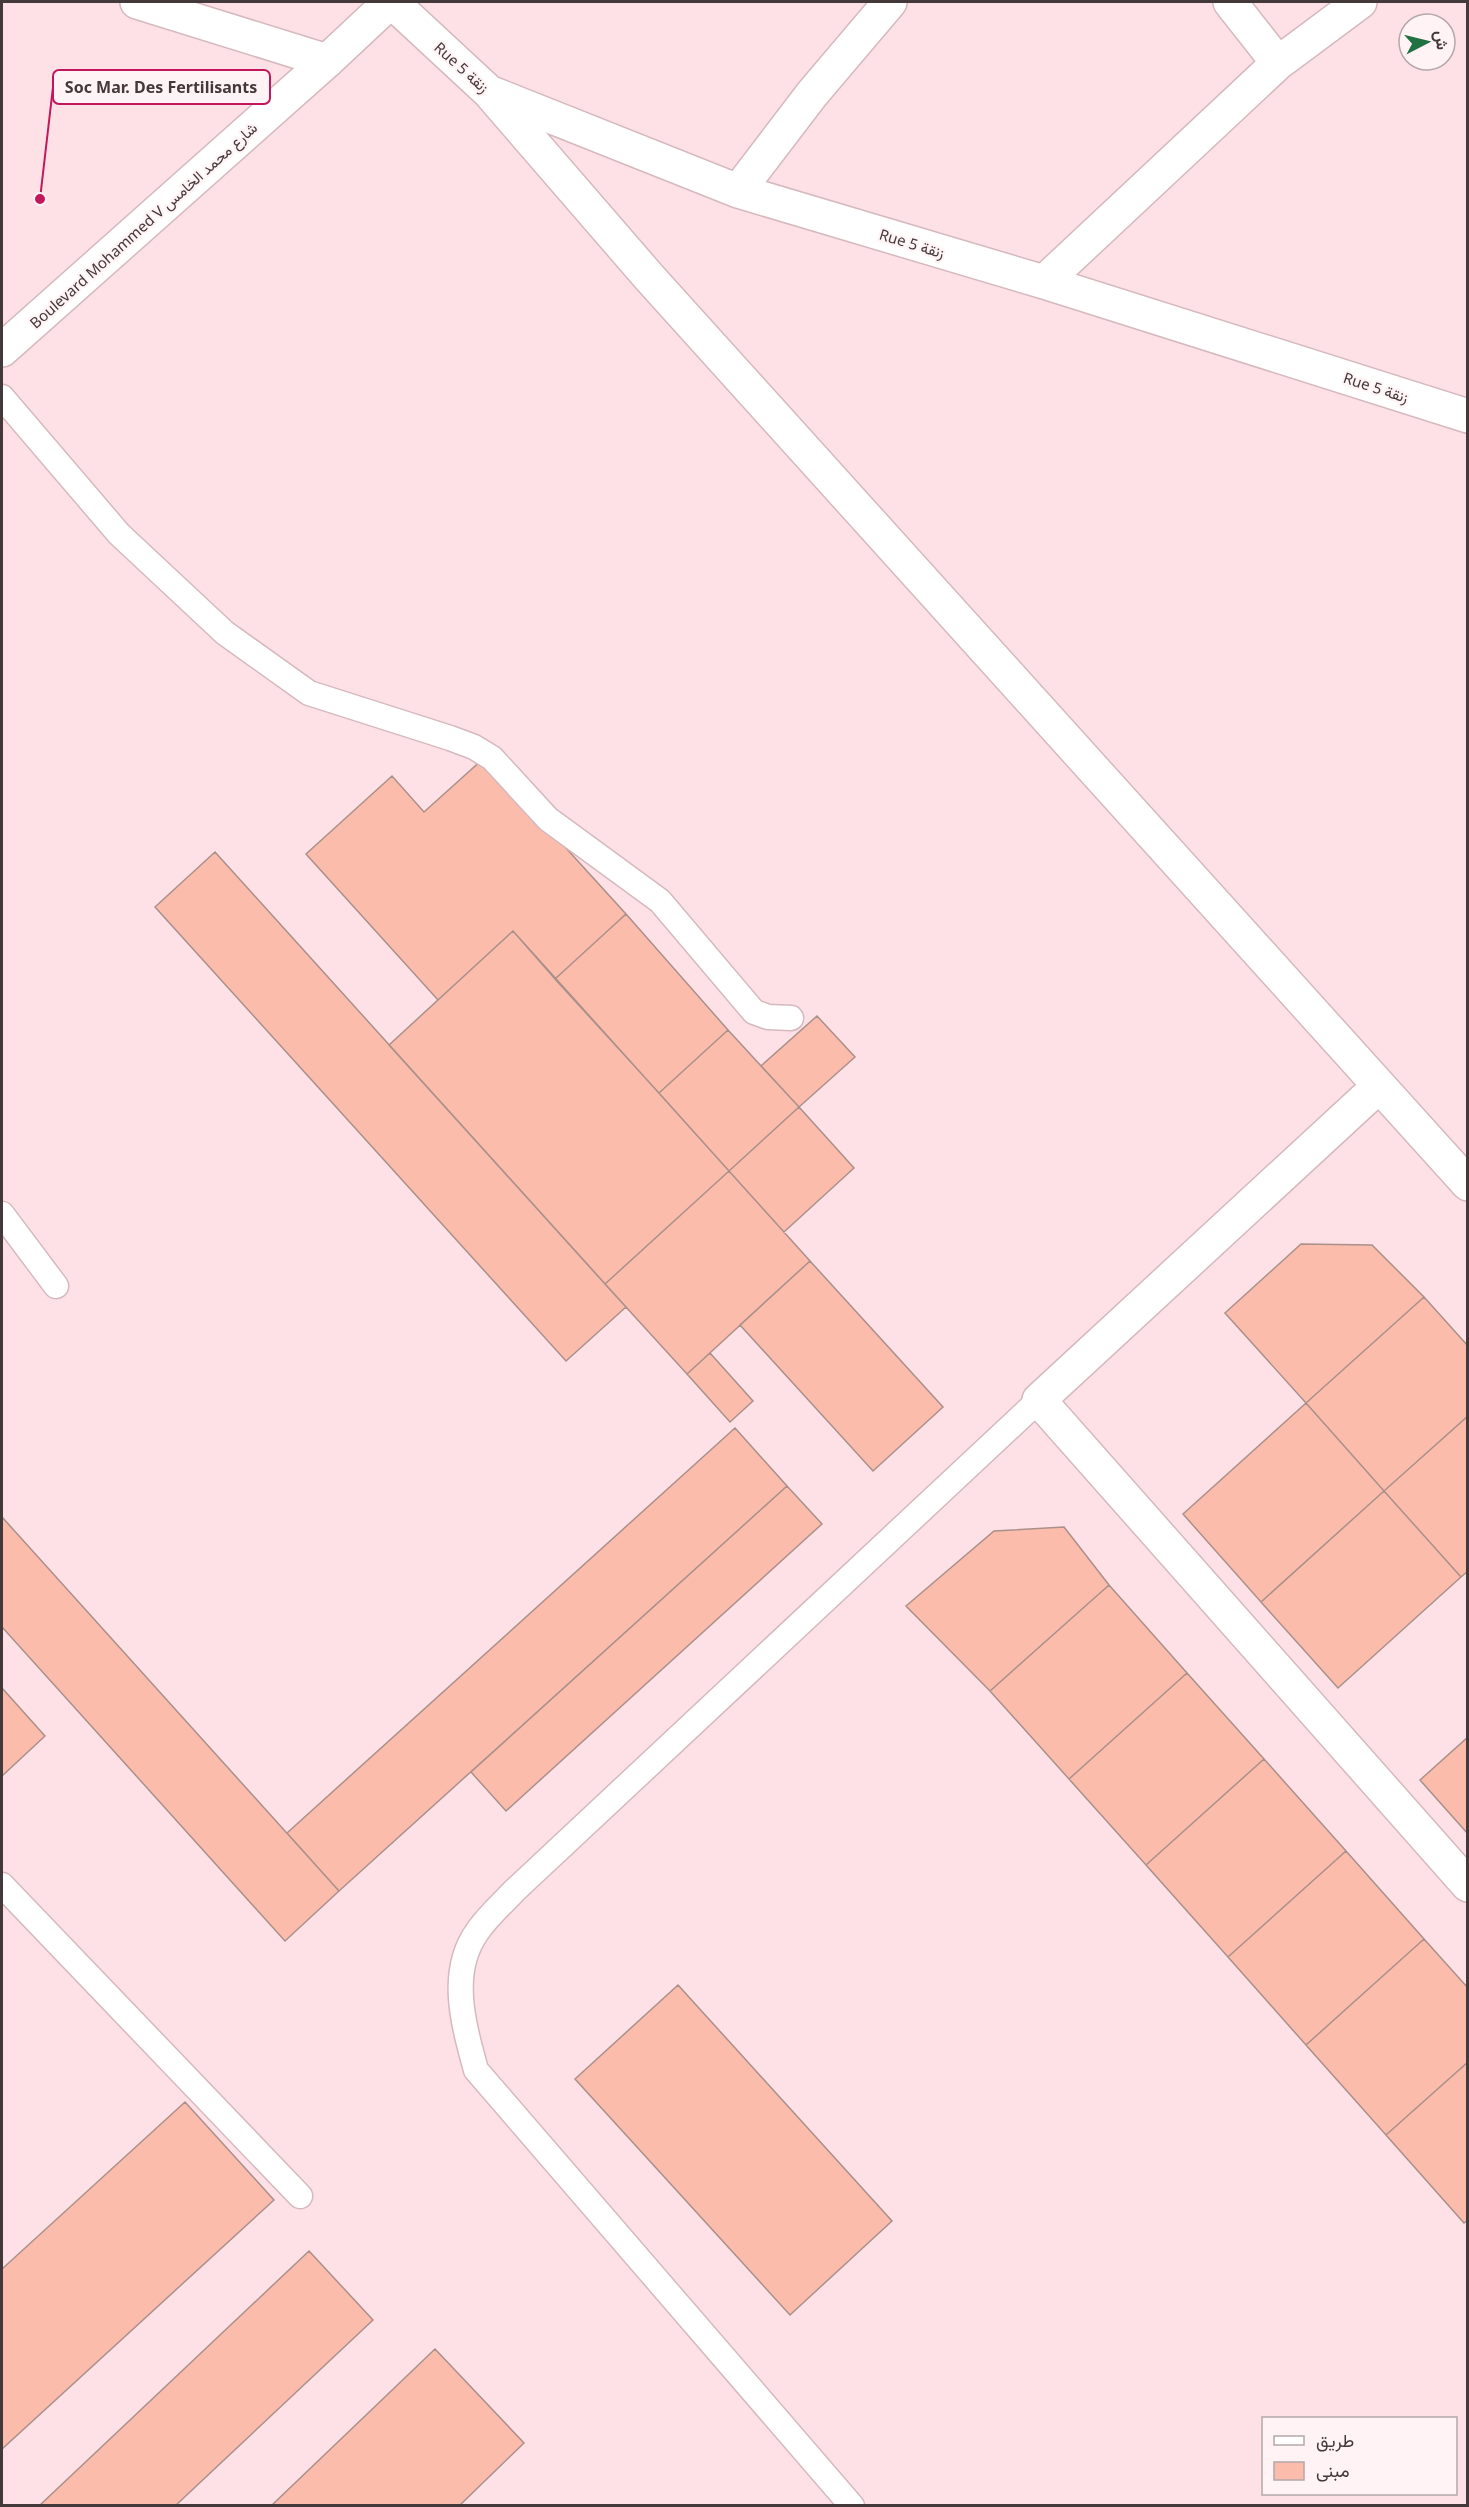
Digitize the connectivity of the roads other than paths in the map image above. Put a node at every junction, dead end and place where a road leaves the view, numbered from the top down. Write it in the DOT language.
graph roads {
  1 [pos="137,2"];
  2 [pos="391,2"];
  3 [pos="890,2"];
  4 [pos="1230,2"];
  5 [pos="1360,2"];
  6 [pos="327,61"];
  7 [pos="1278,63"];
  8 [pos="489,92"];
  9 [pos="738,191"];
  10 [pos="1044,282"];
  11 [pos="2,350"];
  12 [pos="2,397"];
  13 [pos="1467,416"];
  14 [pos="791,1018"];
  15 [pos="1379,1086"];
  16 [pos="1467,1184"];
  17 [pos="2,1214"];
  18 [pos="56,1286"];
  19 [pos="1039,1400"];
  20 [pos="2,1885"];
  21 [pos="1467,1885"];
  22 [pos="300,2196"];
  23 [pos="852,2505"];
  1 -- 6 [label="street"];
  2 -- 6 [label="street, Boulevard Mohammed V شارع محمد الخامس"];
  2 -- 8 [label="street, Rue 5 زنقة"];
  3 -- 9 [label="street"];
  4 -- 7 [label="street"];
  5 -- 7 [label="street"];
  6 -- 11 [label="street, Boulevard Mohammed V شارع محمد الخامس"];
  7 -- 10 [label="street"];
  8 -- 9 [label="street, Rue 5 زنقة"];
  8 -- 15 [label="street"];
  9 -- 10 [label="street, Rue 5 زنقة"];
  10 -- 13 [label="street, Rue 5 زنقة"];
  12 -- 14 [label="lane"];
  15 -- 16 [label="street"];
  15 -- 19 [label="street"];
  17 -- 18 [label="lane"];
  19 -- 21 [label="street"];
  19 -- 23 [label="lane"];
  20 -- 22 [label="lane"];
}
